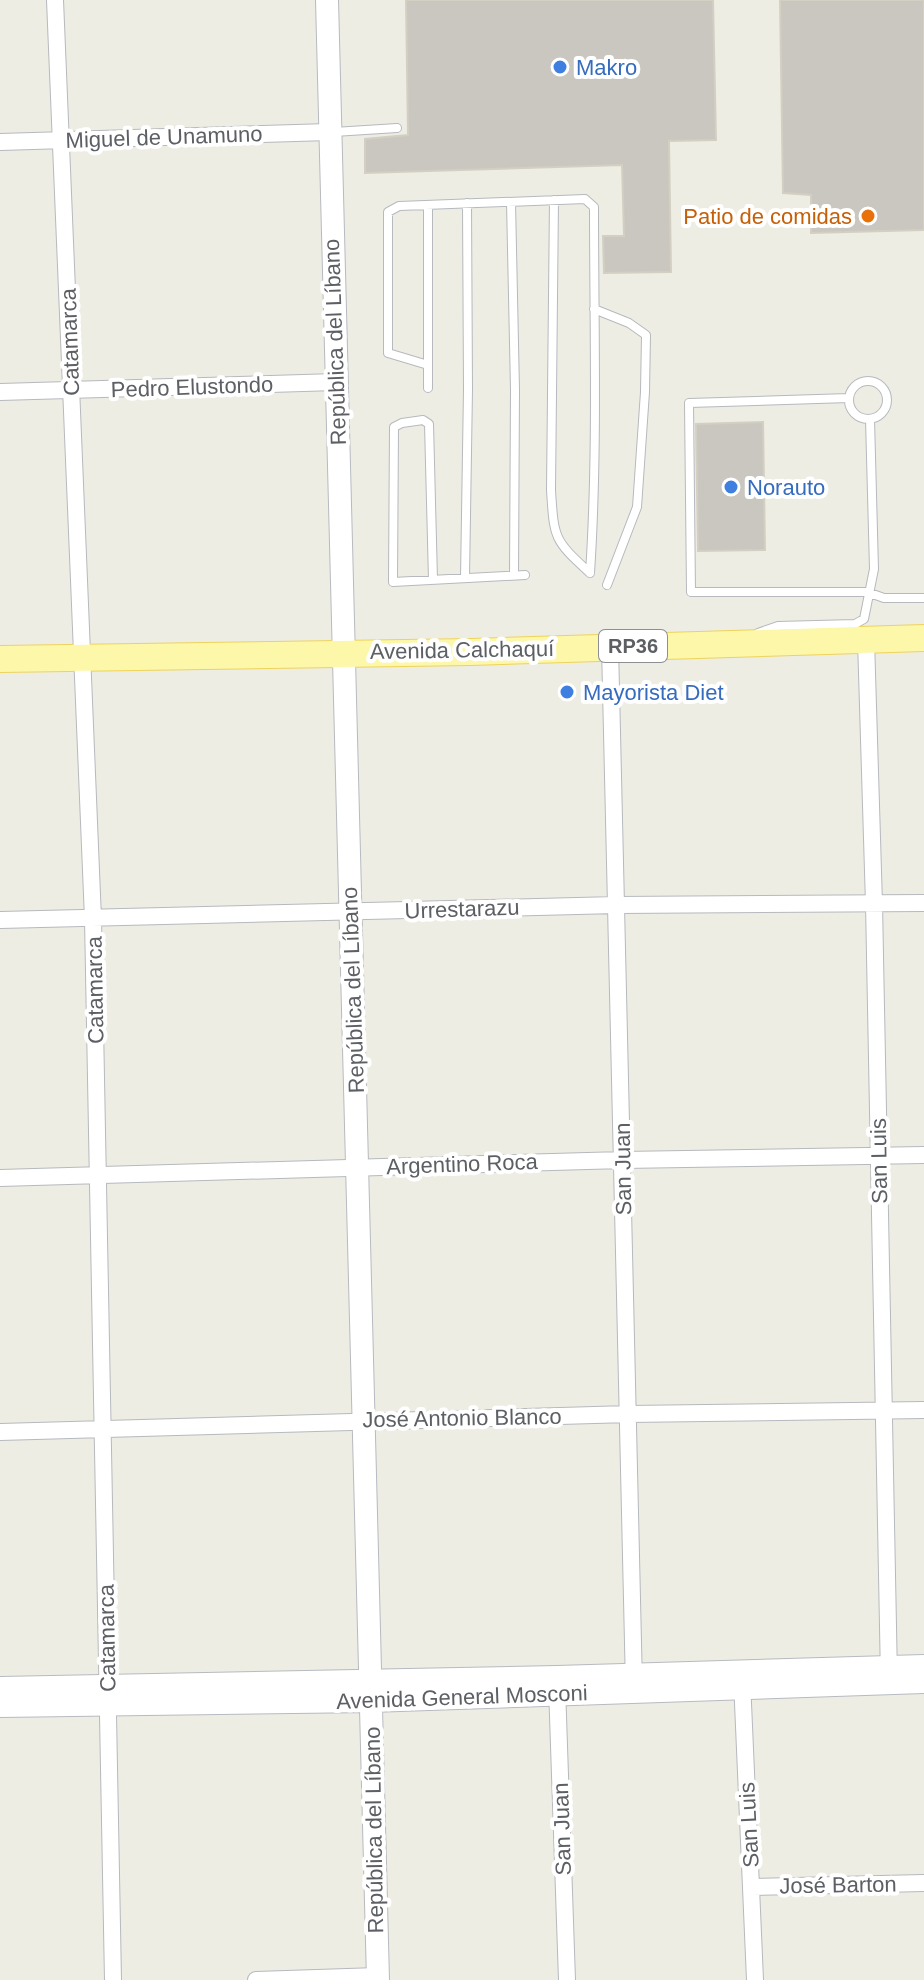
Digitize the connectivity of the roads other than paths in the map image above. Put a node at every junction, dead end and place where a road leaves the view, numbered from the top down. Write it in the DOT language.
graph roads {
  1 [pos="55,0"];
  2 [pos="327,0"];
  3 [pos="397,128"];
  4 [pos="329,132"];
  5 [pos="62,140"];
  6 [pos="0,142"];
  7 [pos="554,200"];
  8 [pos="511,202"];
  9 [pos="467,203"];
  10 [pos="428,205"];
  11 [pos="594,309"];
  12 [pos="428,365"];
  13 [pos="336,382"];
  14 [pos="428,388"];
  15 [pos="71,390"];
  16 [pos="0,392"];
  17 [pos="849,398"];
  18 [pos="870,419"];
  19 [pos="514,575"];
  20 [pos="525,575"];
  21 [pos="465,578"];
  22 [pos="433,580"];
  23 [pos="607,585"];
  24 [pos="867,592"];
  25 [pos="924,598"];
  26 [pos="924,638"];
  27 [pos="866,640"];
  28 [pos="731,643"];
  29 [pos="610,646"];
  30 [pos="342,652"];
  31 [pos="84,657"];
  32 [pos="0,659"];
  33 [pos="924,903"];
  34 [pos="874,904"];
  35 [pos="617,905"];
  36 [pos="351,913"];
  37 [pos="93,919"];
  38 [pos="0,920"];
  39 [pos="924,1155"];
  40 [pos="879,1156"];
  41 [pos="623,1160"];
  42 [pos="357,1167"];
  43 [pos="99,1176"];
  44 [pos="0,1178"];
  45 [pos="924,1410"];
  46 [pos="885,1411"];
  47 [pos="629,1414"];
  48 [pos="362,1421"];
  49 [pos="104,1429"];
  50 [pos="0,1432"];
  51 [pos="924,1666"];
  52 [pos="889,1674"];
  53 [pos="742,1679"];
  54 [pos="924,1682"];
  55 [pos="634,1683"];
  56 [pos="557,1686"];
  57 [pos="0,1688"];
  58 [pos="371,1691"];
  59 [pos="108,1695"];
  60 [pos="0,1706"];
  61 [pos="924,1883"];
  62 [pos="752,1887"];
  63 [pos="378,1978"];
  64 [pos="113,1980"];
  65 [pos="256,1980"];
  66 [pos="567,1980"];
  67 [pos="755,1980"];
  1 -- 5 [label="street, Catamarca"];
  2 -- 4 [label="street, República del Líbano"];
  3 -- 4 [label="lane"];
  4 -- 5 [label="street, Miguel de Unamuno"];
  4 -- 13 [label="street, República del Líbano"];
  5 -- 6 [label="street, Miguel de Unamuno"];
  5 -- 15 [label="street, Catamarca"];
  7 -- 8 [label="lane"];
  7 -- 11 [label="lane"];
  7 -- 11 [label="lane"];
  8 -- 9 [label="lane"];
  8 -- 19 [label="lane"];
  9 -- 10 [label="lane"];
  9 -- 21 [label="lane"];
  10 -- 12 [label="lane"];
  10 -- 12 [label="lane"];
  11 -- 23 [label="lane"];
  12 -- 14 [label="lane"];
  13 -- 15 [label="street, Pedro Elustondo"];
  13 -- 30 [label="street, República del Líbano"];
  15 -- 16 [label="street, Pedro Elustondo"];
  15 -- 31 [label="street, Catamarca"];
  17 -- 18 [label="lane"];
  17 -- 18 [label="lane"];
  17 -- 24 [label="lane"];
  18 -- 24 [label="lane"];
  19 -- 20 [label="lane"];
  19 -- 21 [label="lane"];
  21 -- 22 [label="lane"];
  22 -- 22 [label="lane"];
  24 -- 25 [label="lane"];
  24 -- 28 [label="lane"];
  26 -- 27 [label="main road, Avenida Calchaquí / RP36"];
  27 -- 28 [label="main road, Avenida Calchaquí / RP36"];
  27 -- 34 [label="street, San Luis"];
  28 -- 29 [label="main road, Avenida Calchaquí / RP36"];
  29 -- 30 [label="main road, Avenida Calchaquí / RP36"];
  29 -- 35 [label="street, San Juan"];
  30 -- 31 [label="main road, Avenida Calchaquí / RP36"];
  30 -- 36 [label="street, República del Líbano"];
  31 -- 32 [label="main road, Avenida Calchaquí / RP36"];
  31 -- 37 [label="street, Catamarca"];
  33 -- 34 [label="street, Urrestarazu"];
  34 -- 35 [label="street, Urrestarazu"];
  34 -- 40 [label="street, San Luis"];
  35 -- 36 [label="street, Urrestarazu"];
  35 -- 41 [label="street, San Juan"];
  36 -- 37 [label="street, Urrestarazu"];
  36 -- 42 [label="street, República del Líbano"];
  37 -- 38 [label="street, Urrestarazu"];
  37 -- 43 [label="street, Catamarca"];
  39 -- 40 [label="street, Argentino Roca"];
  40 -- 41 [label="street, Argentino Roca"];
  40 -- 46 [label="street, San Luis"];
  41 -- 42 [label="street, Argentino Roca"];
  41 -- 47 [label="street, San Juan"];
  42 -- 43 [label="street, Argentino Roca"];
  42 -- 48 [label="street, República del Líbano"];
  43 -- 44 [label="street, Argentino Roca"];
  43 -- 49 [label="street, Catamarca"];
  45 -- 46 [label="street, José Antonio Blanco"];
  46 -- 47 [label="street, José Antonio Blanco"];
  46 -- 52 [label="street, San Luis"];
  47 -- 48 [label="street, José Antonio Blanco"];
  47 -- 55 [label="street, San Juan"];
  48 -- 49 [label="street, José Antonio Blanco"];
  48 -- 58 [label="street, República del Líbano"];
  49 -- 50 [label="street, José Antonio Blanco"];
  49 -- 59 [label="street, Catamarca"];
  51 -- 52 [label="street, Avenida General Mosconi"];
  52 -- 53 [label="street, Avenida General Mosconi"];
  52 -- 54 [label="street, Avenida General Mosconi"];
  53 -- 55 [label="street, Avenida General Mosconi"];
  53 -- 62 [label="street, San Luis"];
  55 -- 56 [label="street, Avenida General Mosconi"];
  56 -- 58 [label="street, Avenida General Mosconi"];
  56 -- 66 [label="street, San Juan"];
  57 -- 59 [label="street, Avenida General Mosconi"];
  58 -- 59 [label="street, Avenida General Mosconi"];
  58 -- 63 [label="street, República del Líbano"];
  59 -- 60 [label="street, Avenida General Mosconi"];
  59 -- 64 [label="street, Catamarca"];
  61 -- 62 [label="street, José Barton"];
  62 -- 67 [label="street, San Luis"];
  63 -- 65 [label="street"];
}
